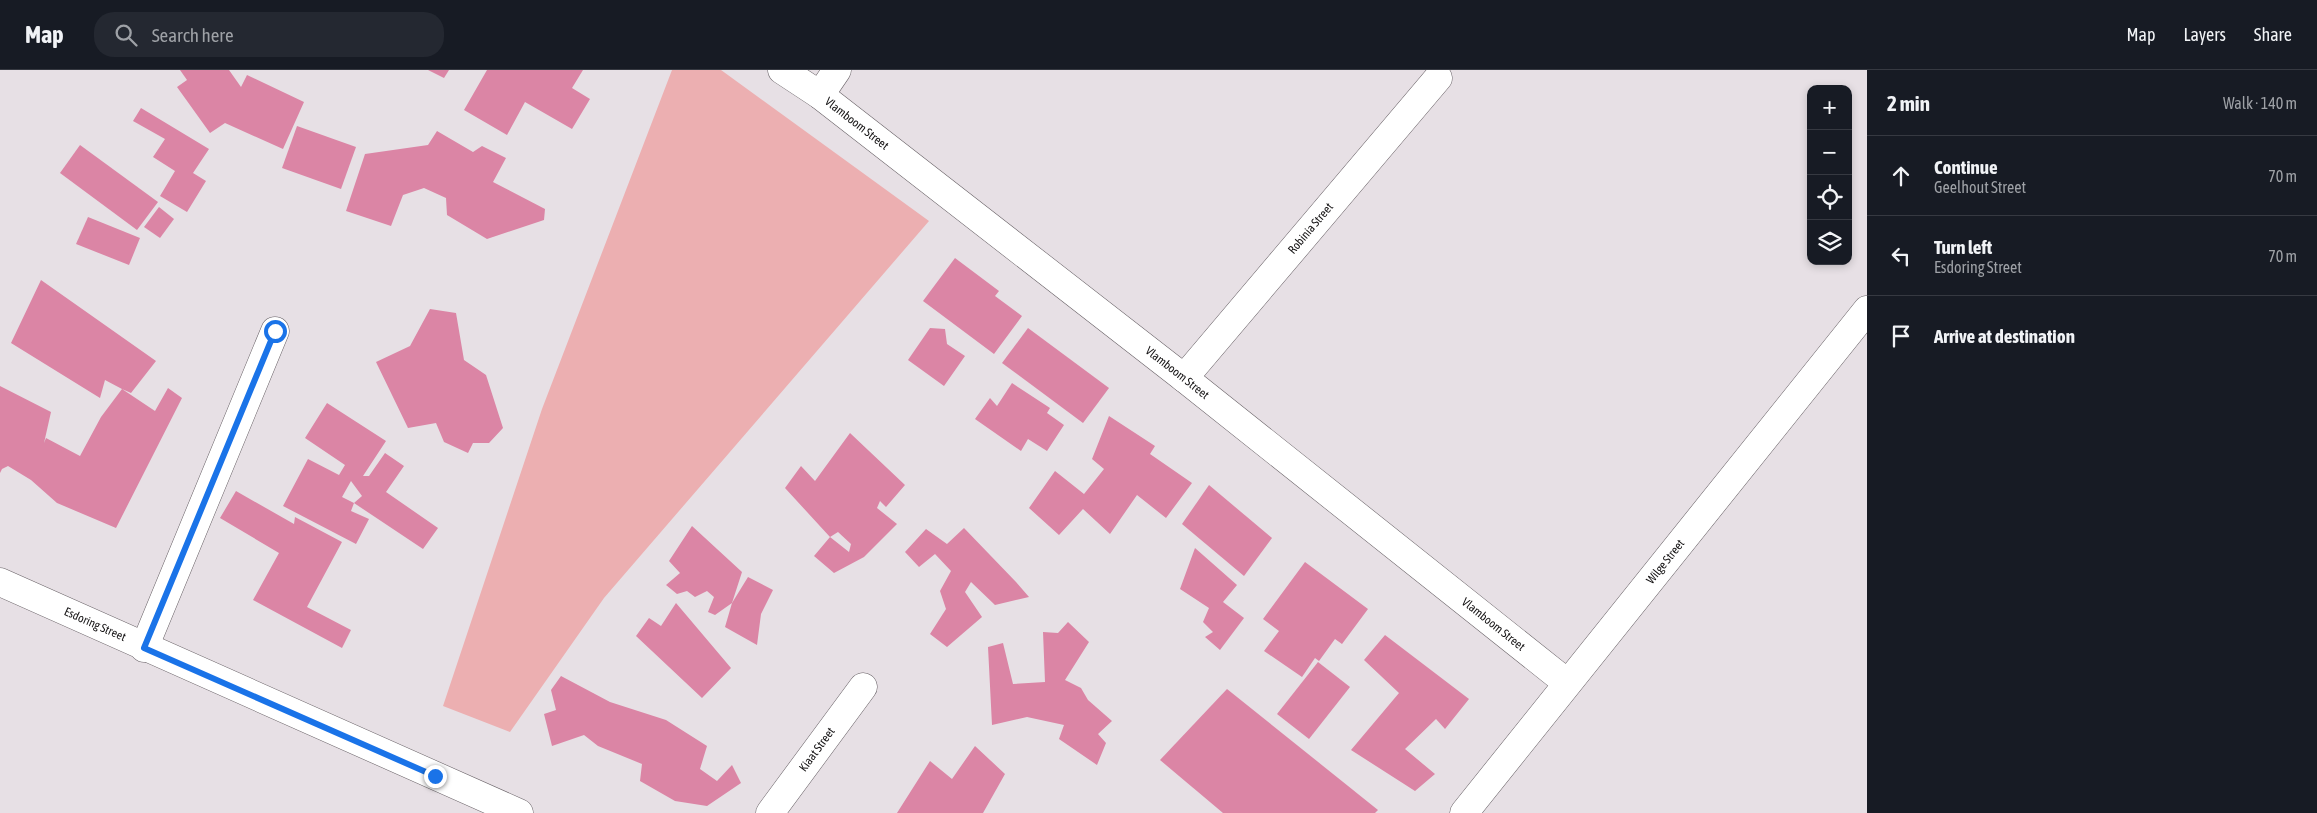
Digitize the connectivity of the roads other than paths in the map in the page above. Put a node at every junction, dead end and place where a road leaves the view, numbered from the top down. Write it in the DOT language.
graph roads {
  1 [pos="782,70"];
  2 [pos="837,70"];
  3 [pos="1438,78"];
  4 [pos="820,95"];
  5 [pos="1867,310"];
  6 [pos="275,331"];
  7 [pos="1184,378"];
  8 [pos="0,582"];
  9 [pos="144,648"];
  10 [pos="1566,682"];
  11 [pos="863,687"];
  12 [pos="519,813"];
  13 [pos="770,813"];
  14 [pos="1464,813"];
  1 -- 4 [label="street, Vlamboom Street"];
  2 -- 4 [label="street"];
  3 -- 7 [label="street, Robinia Street"];
  4 -- 7 [label="street, Vlamboom Street"];
  5 -- 10 [label="street, Wilge Street"];
  6 -- 9 [label="street"];
  7 -- 10 [label="street, Vlamboom Street"];
  8 -- 9 [label="street, Esdoring Street"];
  9 -- 12 [label="street, Esdoring Street"];
  10 -- 14 [label="street, Wilge Street"];
  11 -- 13 [label="street, Kiaat Street"];
}
